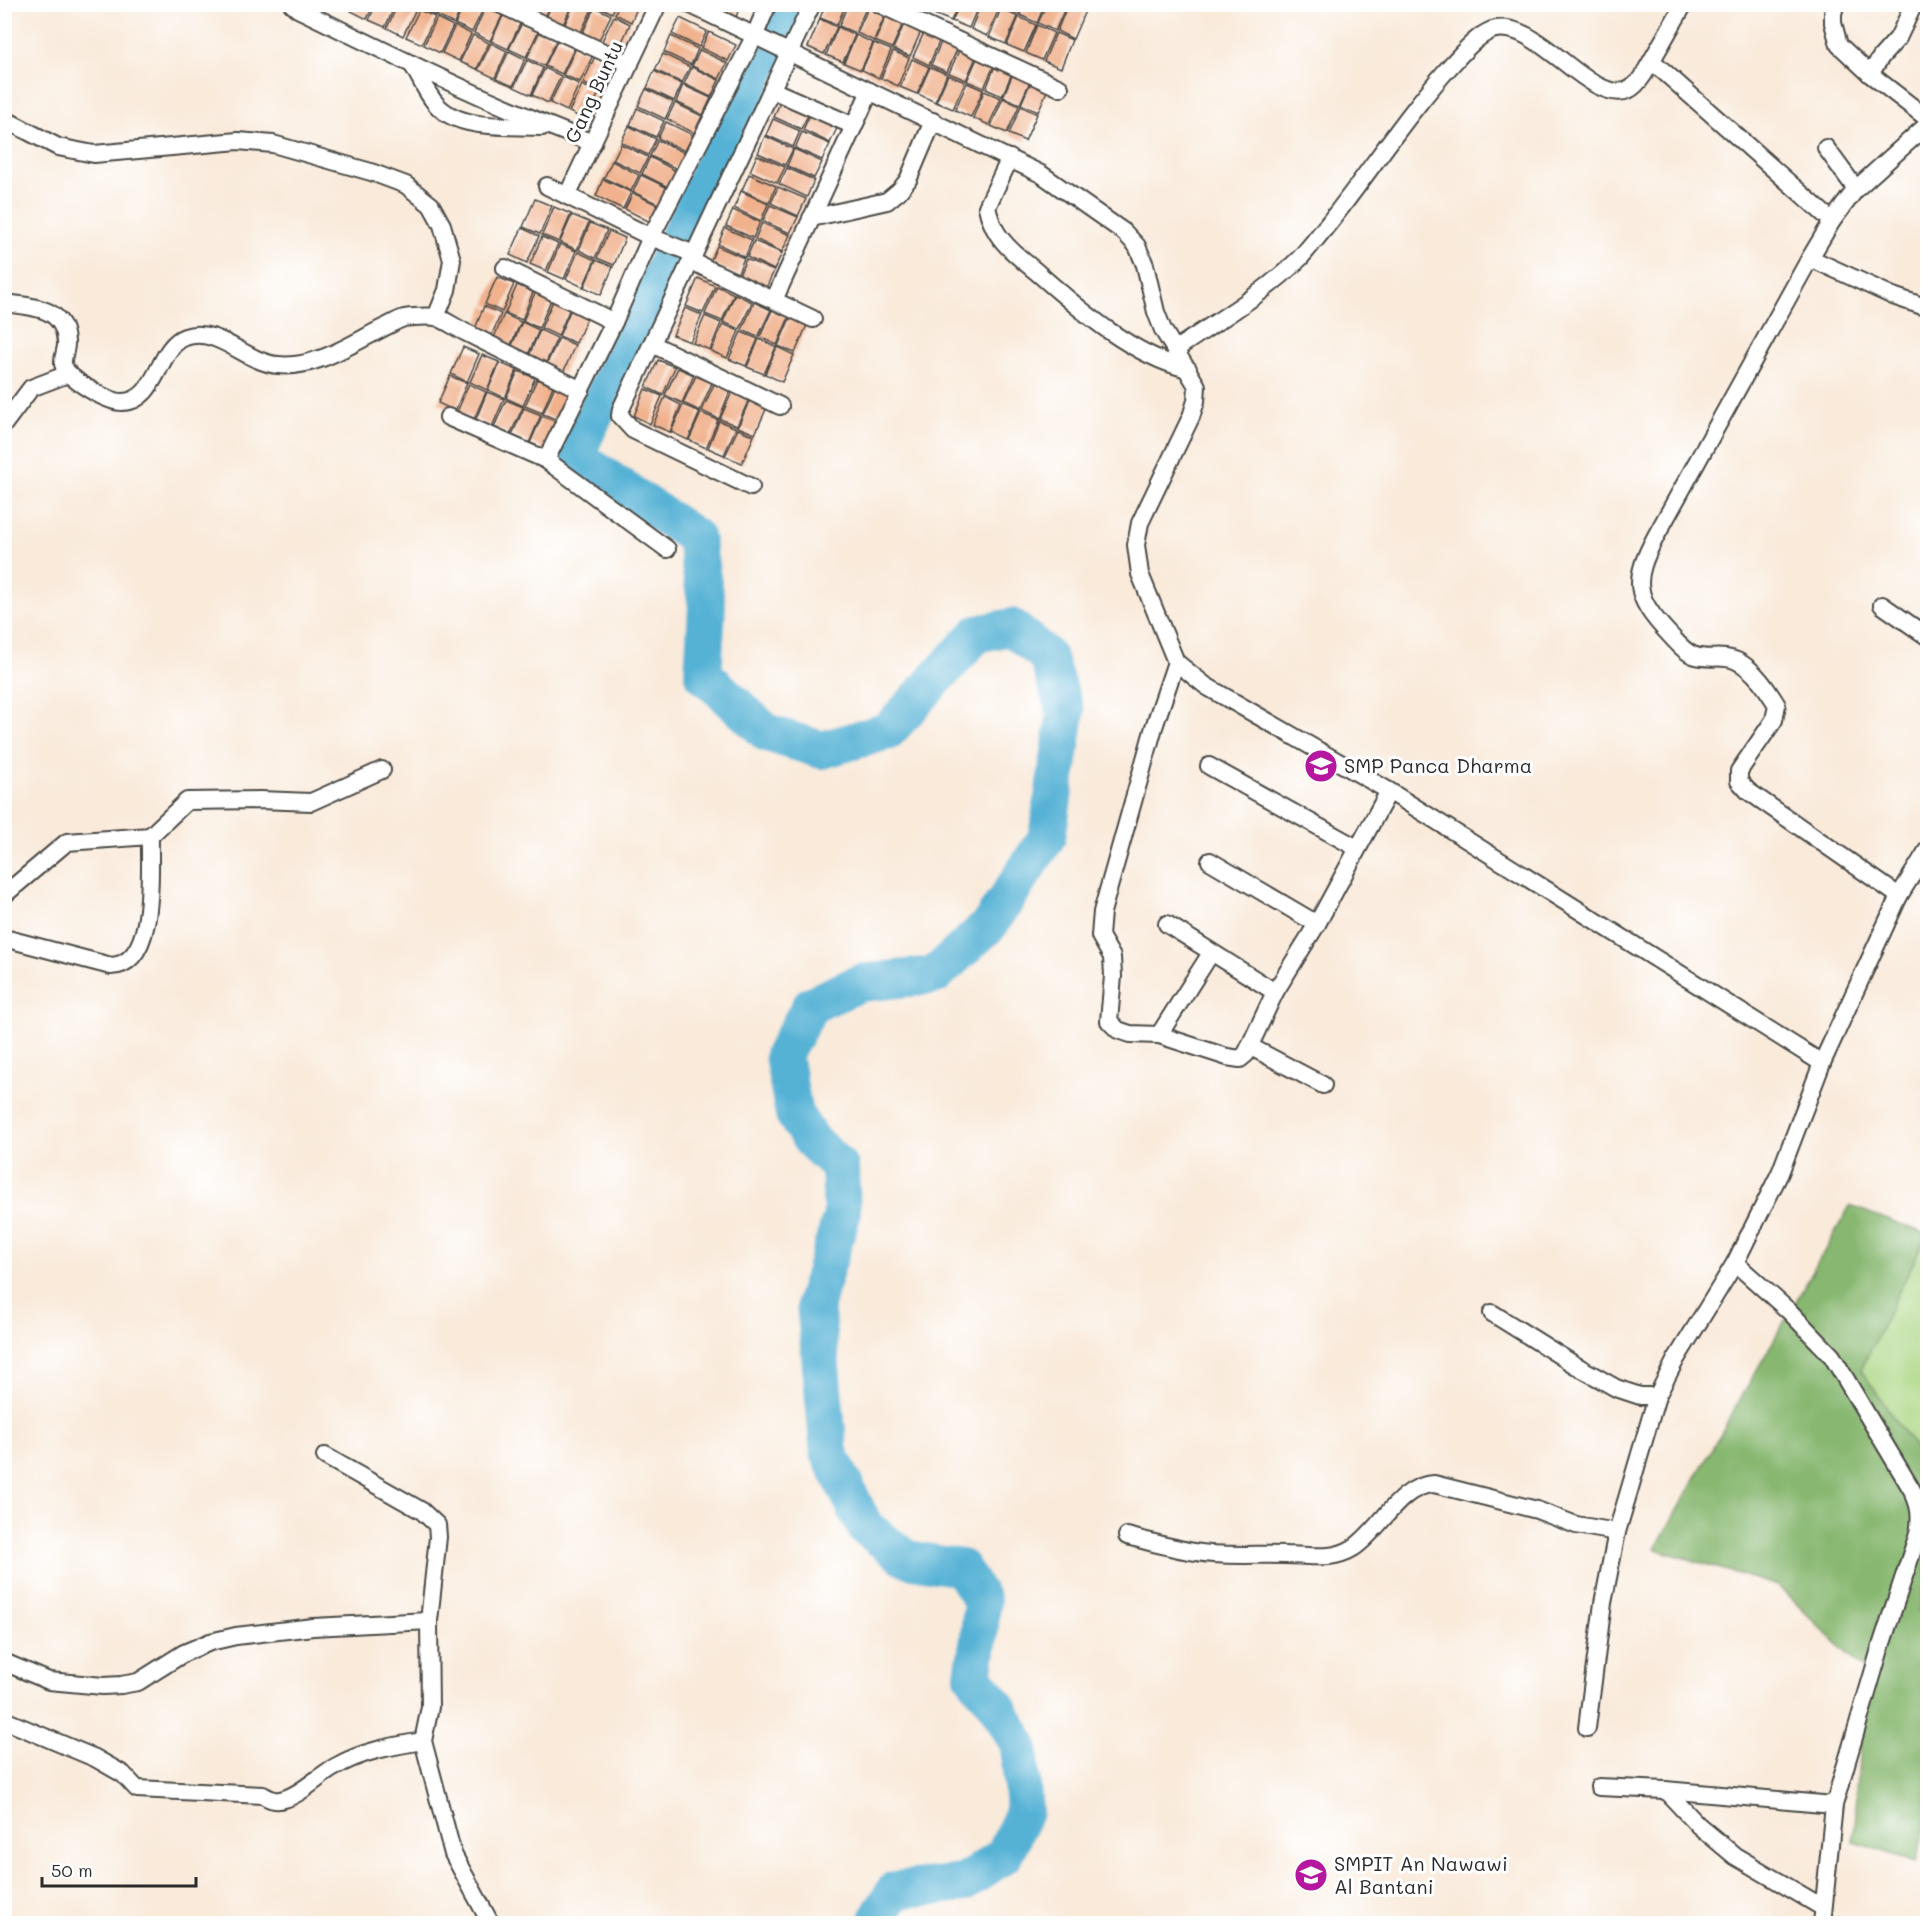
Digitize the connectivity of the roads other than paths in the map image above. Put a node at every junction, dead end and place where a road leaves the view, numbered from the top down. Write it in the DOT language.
graph roads {
  1 [pos="292,4"];
  2 [pos="499,4"];
  3 [pos="658,4"];
  4 [pos="688,4"];
  5 [pos="768,4"];
  6 [pos="812,4"];
  7 [pos="879,4"];
  8 [pos="1684,4"];
  9 [pos="1836,4"];
  10 [pos="1914,4"];
  11 [pos="754,37"];
  12 [pos="790,52"];
  13 [pos="1652,61"];
  14 [pos="412,64"];
  15 [pos="630,64"];
  16 [pos="1870,74"];
  17 [pos="1060,88"];
  18 [pos="772,90"];
  19 [pos="870,91"];
  20 [pos="4,119"];
  21 [pos="933,121"];
  22 [pos="1928,122"];
  23 [pos="854,126"];
  24 [pos="552,127"];
  25 [pos="593,143"];
  26 [pos="1827,148"];
  27 [pos="1010,158"];
  28 [pos="547,186"];
  29 [pos="1856,189"];
  30 [pos="567,196"];
  31 [pos="811,218"];
  32 [pos="1832,221"];
  33 [pos="658,239"];
  34 [pos="692,256"];
  35 [pos="1809,258"];
  36 [pos="505,268"];
  37 [pos="774,300"];
  38 [pos="4,303"];
  39 [pos="1928,308"];
  40 [pos="436,317"];
  41 [pos="813,319"];
  42 [pos="614,322"];
  43 [pos="651,345"];
  44 [pos="1176,350"];
  45 [pos="1188,369"];
  46 [pos="68,374"];
  47 [pos="581,390"];
  48 [pos="780,406"];
  49 [pos="448,417"];
  50 [pos="4,424"];
  51 [pos="546,460"];
  52 [pos="751,487"];
  53 [pos="667,549"];
  54 [pos="1882,605"];
  55 [pos="1928,637"];
  56 [pos="1176,662"];
  57 [pos="1209,766"];
  58 [pos="382,770"];
  59 [pos="1389,791"];
  60 [pos="150,836"];
  61 [pos="1357,848"];
  62 [pos="1928,849"];
  63 [pos="1210,861"];
  64 [pos="4,895"];
  65 [pos="1899,896"];
  66 [pos="1167,924"];
  67 [pos="1317,924"];
  68 [pos="4,938"];
  69 [pos="1211,953"];
  70 [pos="1275,993"];
  71 [pos="1159,1035"];
  72 [pos="1251,1047"];
  73 [pos="1822,1063"];
  74 [pos="1323,1084"];
  75 [pos="1735,1263"];
  76 [pos="1492,1313"];
  77 [pos="1657,1396"];
  78 [pos="324,1456"];
  79 [pos="1617,1532"];
  80 [pos="1126,1536"];
  81 [pos="429,1622"];
  82 [pos="4,1662"];
  83 [pos="4,1720"];
  84 [pos="1587,1728"];
  85 [pos="423,1741"];
  86 [pos="1599,1787"];
  87 [pos="1665,1790"];
  88 [pos="1834,1805"];
  89 [pos="1822,1915"];
  90 [pos="491,1923"];
  1 -- 14 [label="street"];
  2 -- 15 [label="street"];
  3 -- 15 [label="street, Gang Buntu"];
  4 -- 11 [label="street"];
  5 -- 11 [label="street"];
  6 -- 12 [label="street"];
  7 -- 17 [label="street"];
  8 -- 13 [label="street"];
  9 -- 16 [label="street"];
  10 -- 16 [label="street"];
  11 -- 12 [label="street"];
  11 -- 33 [label="street"];
  12 -- 18 [label="street"];
  12 -- 19 [label="street"];
  13 -- 32 [label="street"];
  13 -- 44 [label="street"];
  14 -- 24 [label="street"];
  14 -- 24 [label="street"];
  15 -- 25 [label="street, Gang Buntu"];
  16 -- 22 [label="street"];
  18 -- 23 [label="street"];
  18 -- 34 [label="street"];
  19 -- 21 [label="street"];
  19 -- 23 [label="street"];
  20 -- 40 [label="street"];
  21 -- 27 [label="street"];
  21 -- 31 [label="street"];
  22 -- 29 [label="street"];
  23 -- 31 [label="street"];
  24 -- 25 [label="street"];
  25 -- 30 [label="street, Gang Buntu"];
  26 -- 29 [label="street"];
  27 -- 44 [label="street"];
  27 -- 45 [label="street"];
  28 -- 30 [label="street"];
  29 -- 32 [label="street"];
  30 -- 33 [label="street"];
  31 -- 37 [label="street"];
  32 -- 35 [label="street"];
  33 -- 34 [label="street"];
  33 -- 42 [label="street"];
  34 -- 37 [label="street"];
  34 -- 43 [label="street"];
  35 -- 39 [label="street"];
  35 -- 65 [label="street"];
  36 -- 42 [label="street"];
  37 -- 41 [label="street"];
  38 -- 46 [label="street"];
  40 -- 46 [label="street"];
  40 -- 47 [label="street"];
  42 -- 47 [label="street"];
  43 -- 48 [label="street"];
  43 -- 52 [label="street"];
  44 -- 45 [label="street"];
  45 -- 56 [label="street"];
  46 -- 50 [label="street"];
  47 -- 51 [label="street"];
  49 -- 51 [label="street"];
  51 -- 53 [label="street"];
  54 -- 55 [label="street"];
  56 -- 59 [label="street"];
  56 -- 71 [label="street"];
  57 -- 61 [label="street"];
  58 -- 60 [label="street"];
  59 -- 61 [label="street"];
  59 -- 73 [label="street"];
  60 -- 64 [label="street"];
  60 -- 68 [label="street"];
  61 -- 67 [label="street"];
  62 -- 65 [label="street"];
  63 -- 67 [label="street"];
  65 -- 73 [label="street"];
  66 -- 69 [label="street"];
  67 -- 70 [label="street"];
  69 -- 70 [label="street"];
  69 -- 71 [label="street"];
  70 -- 72 [label="street"];
  71 -- 72 [label="street"];
  72 -- 74 [label="street"];
  73 -- 75 [label="street"];
  75 -- 77 [label="street"];
  75 -- 88 [label="street"];
  76 -- 77 [label="street"];
  77 -- 79 [label="street"];
  78 -- 81 [label="street"];
  79 -- 80 [label="street"];
  79 -- 84 [label="street"];
  81 -- 82 [label="street"];
  81 -- 85 [label="street"];
  83 -- 85 [label="street"];
  85 -- 90 [label="street"];
  86 -- 87 [label="street"];
  87 -- 88 [label="street"];
  87 -- 89 [label="street"];
  88 -- 89 [label="street"];
}
